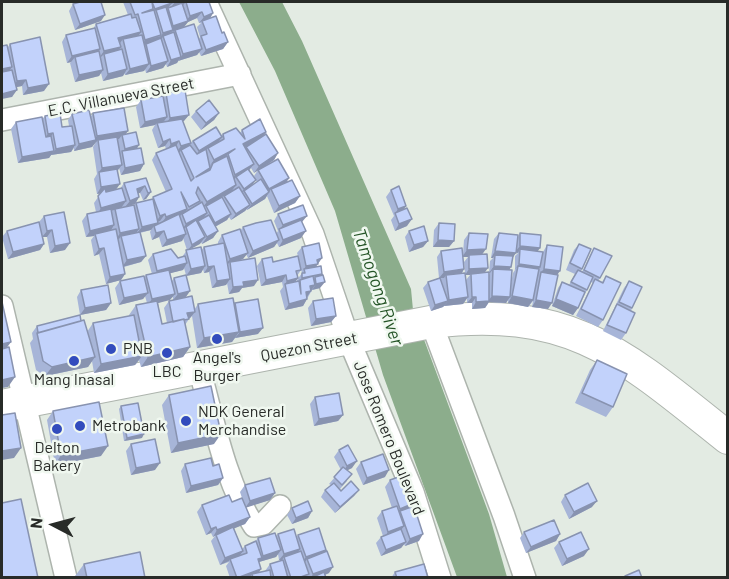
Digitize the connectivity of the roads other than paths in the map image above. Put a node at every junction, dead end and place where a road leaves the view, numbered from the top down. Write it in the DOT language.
graph roads {
  1 [pos="207,2"];
  2 [pos="240,74"];
  3 [pos="2,120"];
  4 [pos="2,306"];
  5 [pos="425,323"];
  6 [pos="353,339"];
  7 [pos="199,368"];
  8 [pos="13,404"];
  9 [pos="728,438"];
  10 [pos="280,506"];
  11 [pos="66,578"];
  12 [pos="440,578"];
  13 [pos="525,578"];
  1 -- 2 [label="street, Jose Romero Boulevard"];
  2 -- 3 [label="street, E.C. Villanueva Street"];
  2 -- 6 [label="street, Jose Romero Boulevard"];
  4 -- 8 [label="street"];
  5 -- 6 [label="highway, Quezon Street"];
  5 -- 9 [label="highway, Quezon Street"];
  5 -- 13 [label="street"];
  6 -- 7 [label="highway, Quezon Street"];
  6 -- 12 [label="street, Jose Romero Boulevard"];
  7 -- 8 [label="highway, Quezon Street"];
  7 -- 10 [label="street"];
  8 -- 11 [label="street"];
}
